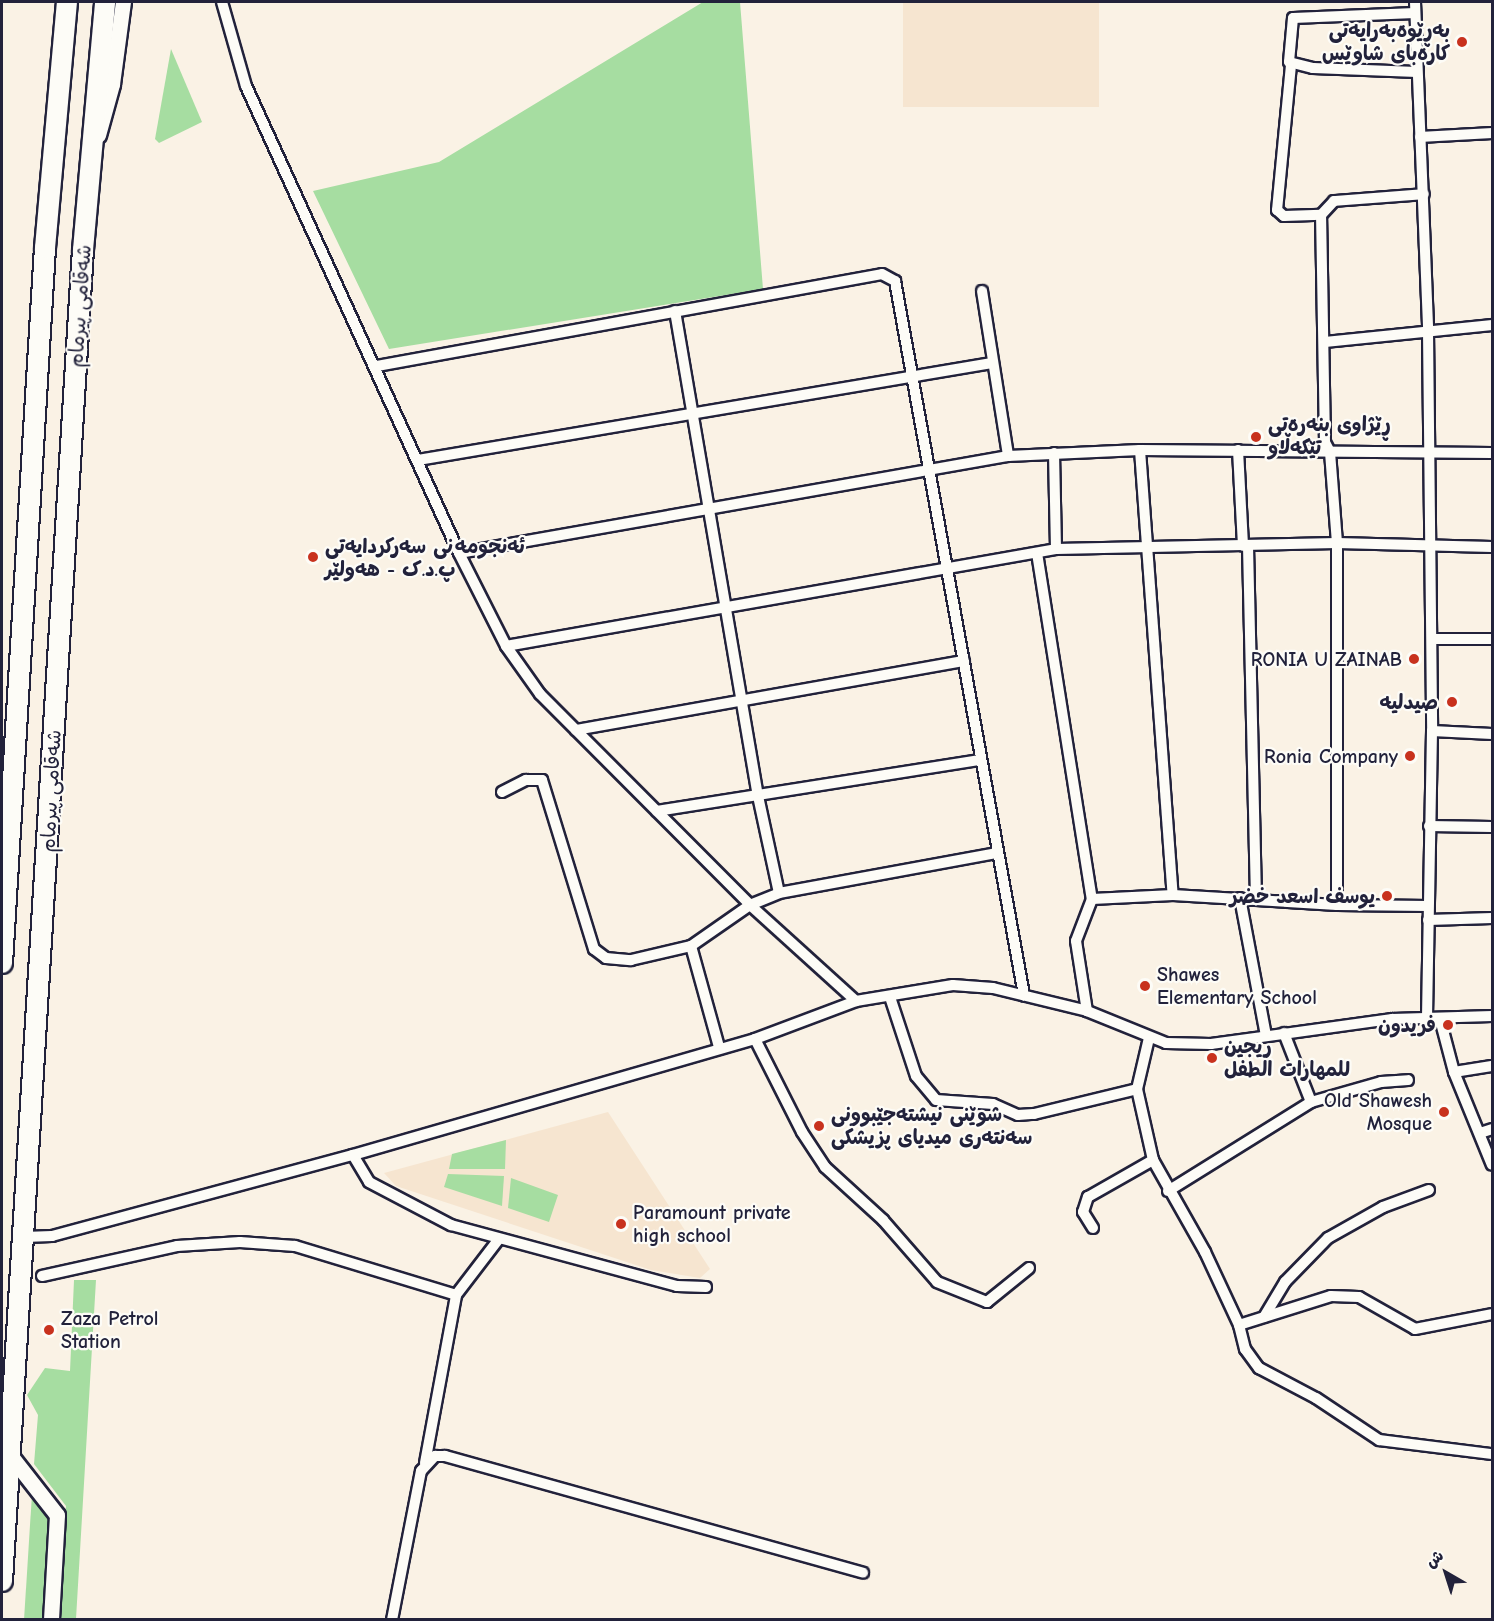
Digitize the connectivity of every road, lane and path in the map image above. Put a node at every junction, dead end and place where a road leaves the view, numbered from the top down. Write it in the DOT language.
graph roads {
  1 [pos="67,2"];
  2 [pos="105,2"];
  3 [pos="123,2"];
  4 [pos="222,2"];
  5 [pos="1415,2"];
  6 [pos="1415,13"];
  7 [pos="1290,64"];
  8 [pos="1417,72"];
  9 [pos="1492,133"];
  10 [pos="1420,137"];
  11 [pos="92,149"];
  12 [pos="1424,194"];
  13 [pos="1321,215"];
  14 [pos="982,291"];
  15 [pos="675,311"];
  16 [pos="1492,325"];
  17 [pos="1428,331"];
  18 [pos="1325,342"];
  19 [pos="992,363"];
  20 [pos="376,366"];
  21 [pos="912,376"];
  22 [pos="694,413"];
  23 [pos="1140,450"];
  24 [pos="1238,450"];
  25 [pos="1428,450"];
  26 [pos="1330,452"];
  27 [pos="1054,453"];
  28 [pos="1492,453"];
  29 [pos="1008,456"];
  30 [pos="418,460"];
  31 [pos="930,471"];
  32 [pos="710,508"];
  33 [pos="1337,543"];
  34 [pos="1429,544"];
  35 [pos="1147,545"];
  36 [pos="1246,546"];
  37 [pos="1492,547"];
  38 [pos="1056,549"];
  39 [pos="459,553"];
  40 [pos="1037,553"];
  41 [pos="947,568"];
  42 [pos="725,605"];
  43 [pos="1432,639"];
  44 [pos="1492,639"];
  45 [pos="506,646"];
  46 [pos="964,661"];
  47 [pos="743,700"];
  48 [pos="576,730"];
  49 [pos="1432,731"];
  50 [pos="1492,734"];
  51 [pos="980,760"];
  52 [pos="502,792"];
  53 [pos="758,796"];
  54 [pos="657,812"];
  55 [pos="1429,826"];
  56 [pos="1492,827"];
  57 [pos="997,853"];
  58 [pos="779,893"];
  59 [pos="1173,895"];
  60 [pos="1240,898"];
  61 [pos="1092,899"];
  62 [pos="1256,899"];
  63 [pos="750,905"];
  64 [pos="1337,905"];
  65 [pos="1428,906"];
  66 [pos="1492,918"];
  67 [pos="1428,920"];
  68 [pos="691,946"];
  69 [pos="2,963"];
  70 [pos="1024,995"];
  71 [pos="890,997"];
  72 [pos="856,1001"];
  73 [pos="1087,1011"];
  74 [pos="1492,1016"];
  75 [pos="1427,1018"];
  76 [pos="1440,1019"];
  77 [pos="1284,1033"];
  78 [pos="1266,1035"];
  79 [pos="1149,1038"];
  80 [pos="755,1039"];
  81 [pos="719,1047"];
  82 [pos="1492,1066"];
  83 [pos="1454,1072"];
  84 [pos="1408,1080"];
  85 [pos="1137,1089"];
  86 [pos="1311,1102"];
  87 [pos="1492,1129"];
  88 [pos="1480,1133"];
  89 [pos="353,1155"];
  90 [pos="1153,1160"];
  91 [pos="1492,1165"];
  92 [pos="1428,1190"];
  93 [pos="1168,1191"];
  94 [pos="1093,1228"];
  95 [pos="24,1237"];
  96 [pos="498,1240"];
  97 [pos="1029,1268"];
  98 [pos="42,1276"];
  99 [pos="706,1287"];
  100 [pos="456,1295"];
  101 [pos="1492,1314"];
  102 [pos="1264,1317"];
  103 [pos="1239,1325"];
  104 [pos="1492,1454"];
  105 [pos="10,1455"];
  106 [pos="425,1463"];
  107 [pos="863,1573"];
  108 [pos="2,1581"];
  109 [pos="51,1620"];
  110 [pos="393,1620"];
  1 -- 69 [label="highway, شەقامی پیرمام"];
  2 -- 11 [label="highway, شەقامی پیرمام"];
  3 -- 11 [label="street"];
  4 -- 20 [label="street"];
  5 -- 6 [label="street"];
  6 -- 7 [label="street"];
  6 -- 8 [label="street"];
  7 -- 8 [label="street"];
  7 -- 13 [label="street"];
  8 -- 10 [label="street"];
  9 -- 10 [label="street"];
  10 -- 12 [label="street"];
  11 -- 95 [label="highway, شەقامی پیرمام"];
  12 -- 13 [label="street"];
  12 -- 17 [label="street"];
  13 -- 18 [label="street"];
  14 -- 19 [label="street"];
  15 -- 20 [label="street"];
  15 -- 21 [label="street"];
  15 -- 22 [label="street"];
  16 -- 17 [label="street"];
  17 -- 18 [label="street"];
  17 -- 25 [label="street"];
  18 -- 26 [label="street"];
  19 -- 21 [label="street"];
  19 -- 29 [label="street"];
  20 -- 30 [label="street"];
  21 -- 22 [label="street"];
  21 -- 31 [label="street"];
  22 -- 30 [label="street"];
  22 -- 32 [label="street"];
  23 -- 24 [label="street"];
  23 -- 27 [label="street"];
  23 -- 35 [label="street"];
  24 -- 26 [label="street"];
  24 -- 36 [label="street"];
  25 -- 26 [label="street"];
  25 -- 28 [label="street"];
  25 -- 34 [label="street"];
  26 -- 33 [label="street"];
  27 -- 29 [label="street"];
  27 -- 38 [label="street"];
  29 -- 31 [label="street"];
  30 -- 39 [label="street"];
  31 -- 32 [label="street"];
  31 -- 41 [label="street"];
  32 -- 39 [label="street"];
  32 -- 42 [label="street"];
  33 -- 34 [label="street"];
  33 -- 36 [label="street"];
  33 -- 64 [label="street"];
  34 -- 37 [label="street"];
  34 -- 43 [label="street"];
  35 -- 36 [label="street"];
  35 -- 38 [label="street"];
  35 -- 59 [label="street"];
  36 -- 62 [label="street"];
  38 -- 40 [label="street"];
  39 -- 45 [label="street"];
  40 -- 41 [label="street"];
  40 -- 61 [label="street"];
  41 -- 42 [label="street"];
  41 -- 46 [label="street"];
  42 -- 45 [label="street"];
  42 -- 47 [label="street"];
  43 -- 44 [label="street"];
  43 -- 49 [label="street"];
  45 -- 48 [label="street"];
  46 -- 47 [label="street"];
  46 -- 51 [label="street"];
  47 -- 48 [label="street"];
  47 -- 53 [label="street"];
  48 -- 54 [label="street"];
  49 -- 50 [label="street"];
  49 -- 55 [label="street"];
  51 -- 53 [label="street"];
  51 -- 57 [label="street"];
  52 -- 68 [label="street"];
  53 -- 54 [label="street"];
  53 -- 58 [label="street"];
  54 -- 63 [label="street"];
  55 -- 56 [label="street"];
  55 -- 65 [label="street"];
  57 -- 58 [label="street"];
  57 -- 70 [label="street"];
  58 -- 63 [label="street"];
  59 -- 60 [label="street"];
  59 -- 61 [label="street"];
  60 -- 62 [label="street"];
  60 -- 78 [label="street"];
  61 -- 73 [label="street"];
  62 -- 64 [label="street"];
  63 -- 68 [label="street"];
  63 -- 72 [label="street"];
  64 -- 65 [label="street"];
  65 -- 67 [label="street"];
  66 -- 67 [label="street"];
  67 -- 75 [label="street"];
  68 -- 81 [label="street"];
  70 -- 71 [label="street"];
  70 -- 73 [label="street"];
  71 -- 72 [label="street"];
  71 -- 85 [label="street"];
  72 -- 80 [label="street"];
  73 -- 79 [label="street"];
  74 -- 76 [label="street"];
  75 -- 76 [label="street"];
  75 -- 77 [label="street"];
  76 -- 83 [label="street"];
  77 -- 78 [label="street"];
  77 -- 86 [label="street"];
  78 -- 79 [label="street"];
  79 -- 85 [label="street"];
  80 -- 81 [label="street"];
  80 -- 97 [label="street"];
  81 -- 89 [label="street"];
  82 -- 83 [label="street"];
  83 -- 88 [label="street"];
  84 -- 86 [label="street"];
  85 -- 90 [label="street"];
  86 -- 93 [label="street"];
  87 -- 88 [label="street"];
  88 -- 91 [label="street"];
  89 -- 95 [label="street"];
  89 -- 96 [label="street"];
  90 -- 93 [label="street"];
  90 -- 94 [label="street"];
  92 -- 102 [label="street"];
  93 -- 103 [label="street"];
  95 -- 105 [label="highway, شەقامی پیرمام"];
  96 -- 99 [label="street"];
  96 -- 100 [label="street"];
  98 -- 100 [label="street"];
  100 -- 106 [label="street"];
  101 -- 102 [label="street"];
  102 -- 103 [label="street"];
  103 -- 104 [label="street"];
  105 -- 108 [label="highway, شەقامی پیرمام"];
  105 -- 109 [label="street"];
  106 -- 107 [label="street"];
  106 -- 110 [label="street"];
}
